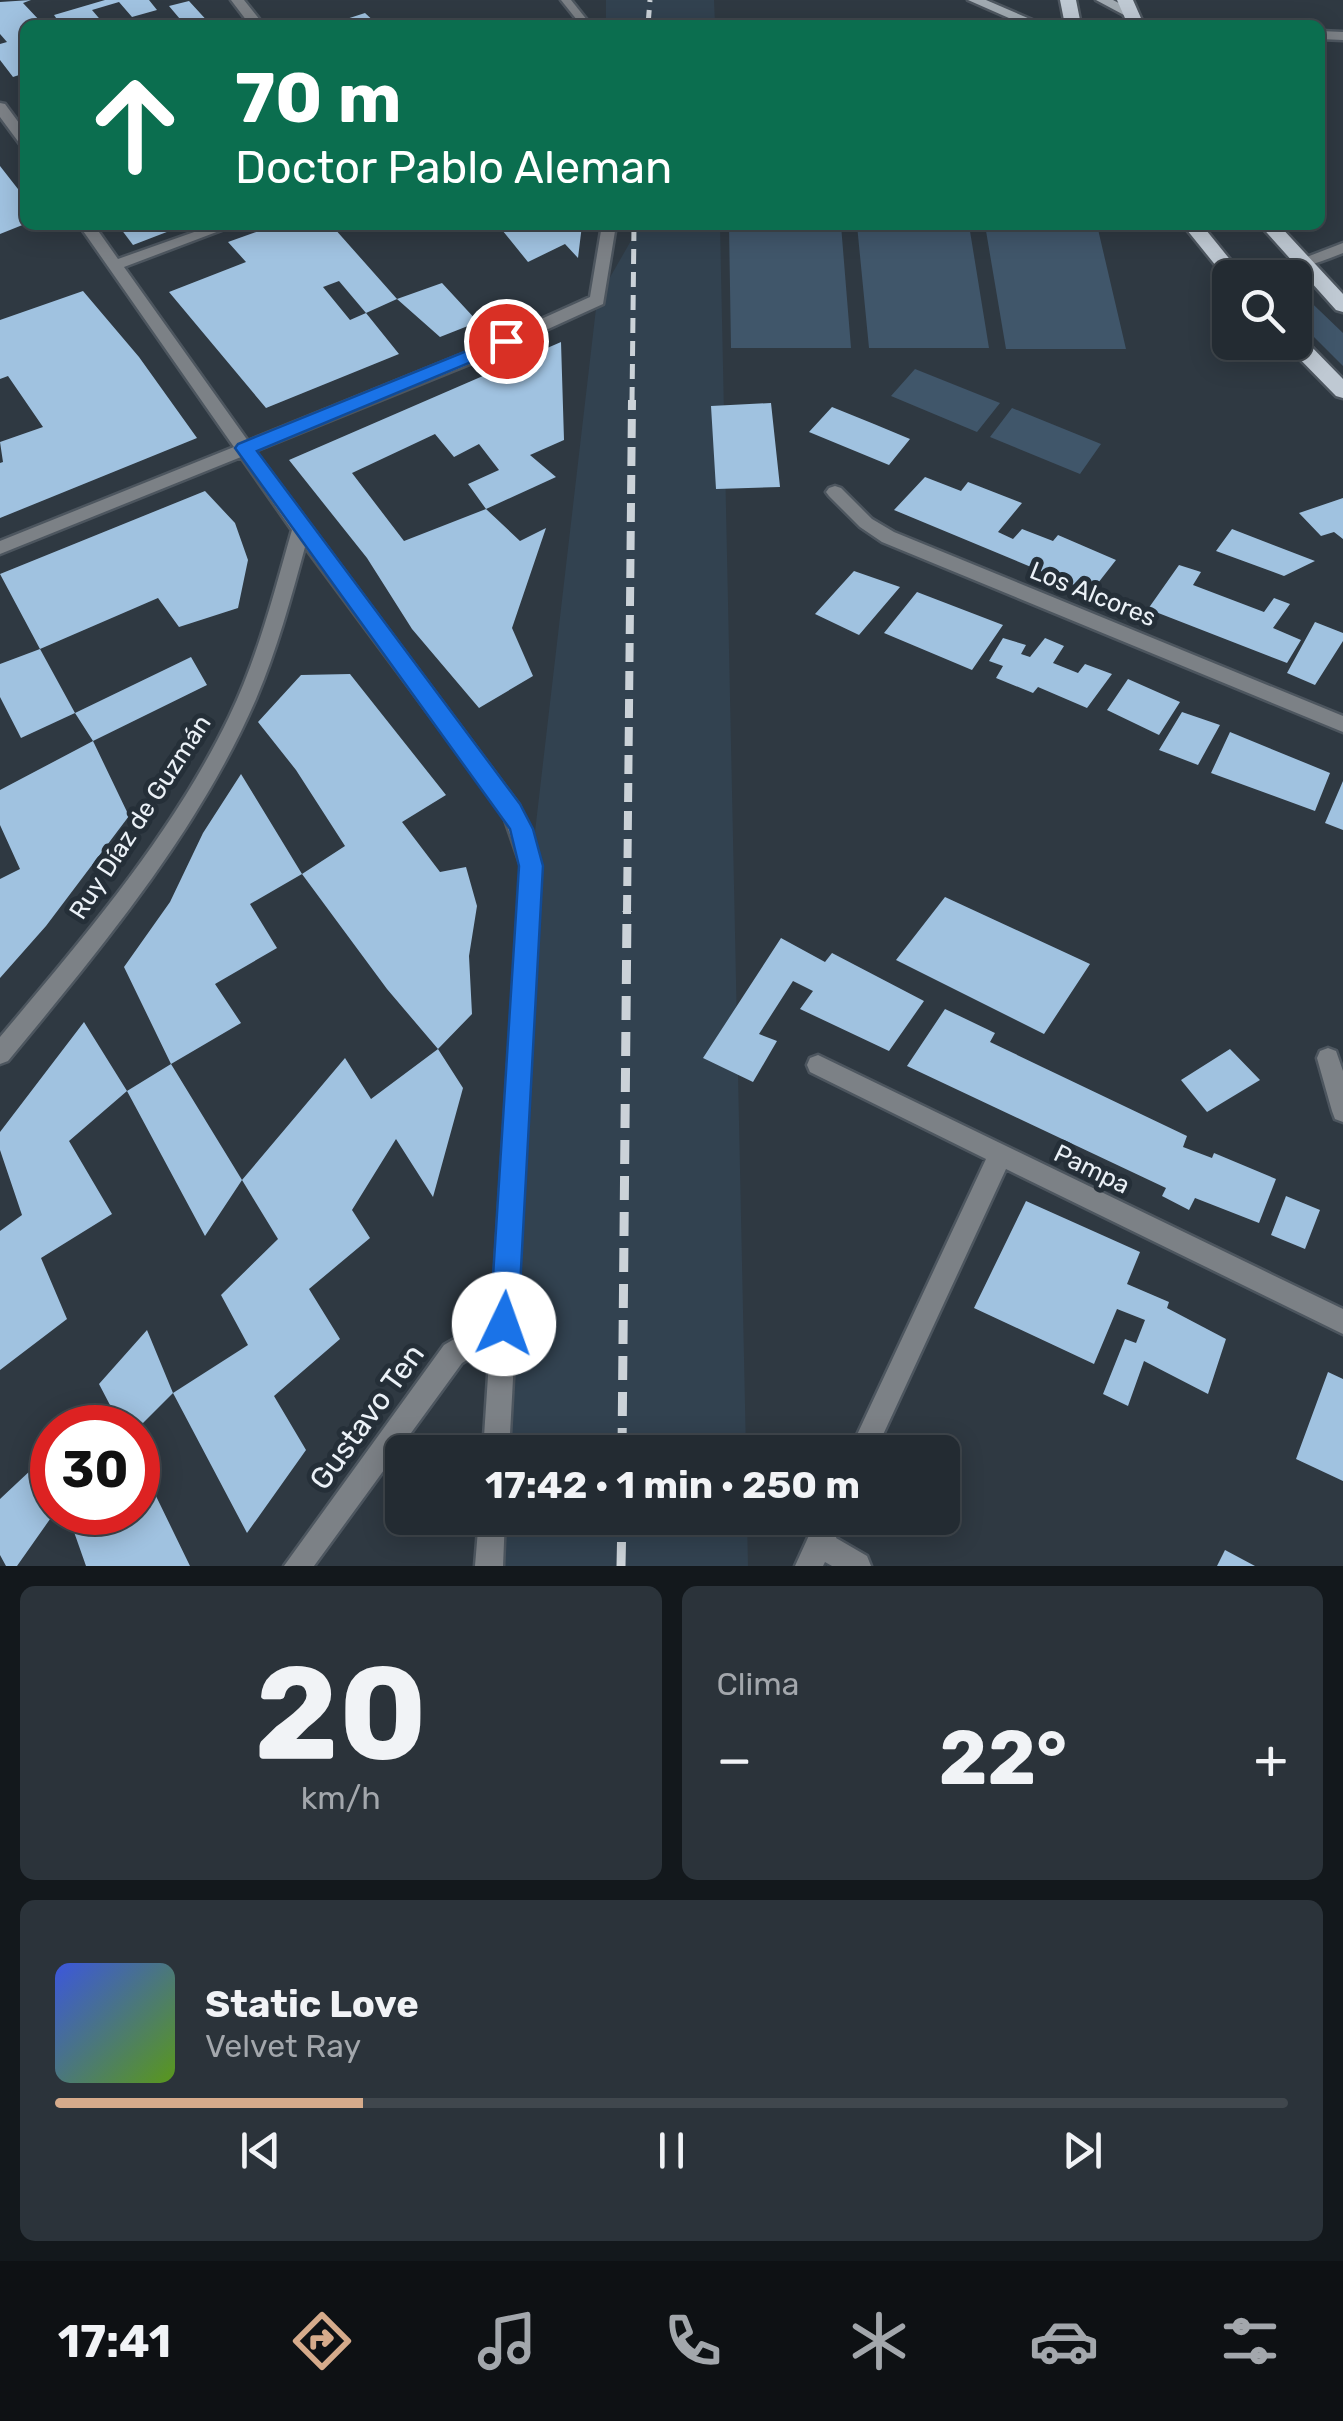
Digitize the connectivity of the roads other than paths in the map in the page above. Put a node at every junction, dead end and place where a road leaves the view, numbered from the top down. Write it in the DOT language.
graph roads {
  1 [pos="236,0"];
  2 [pos="566,0"];
  3 [pos="974,0"];
  4 [pos="1102,0"];
  5 [pos="1130,12"];
  6 [pos="253,20"];
  7 [pos="582,20"];
  8 [pos="1024,20"];
  9 [pos="2,112"];
  10 [pos="20,135"];
  11 [pos="90,230"];
  12 [pos="214,230"];
  13 [pos="607,230"];
  14 [pos="1196,230"];
  15 [pos="1273,230"];
  16 [pos="1343,248"];
  17 [pos="1222,260"];
  18 [pos="1300,260"];
  19 [pos="1312,260"];
  20 [pos="116,265"];
  21 [pos="1312,273"];
  22 [pos="1343,306"];
  23 [pos="1312,359"];
  24 [pos="1343,391"];
  25 [pos="245,448"];
  26 [pos="835,492"];
  27 [pos="301,529"];
  28 [pos="0,548"];
  29 [pos="1343,724"];
  30 [pos="0,1054"];
  31 [pos="1328,1058"];
  32 [pos="818,1066"];
  33 [pos="1343,1111"];
  34 [pos="1000,1155"];
  35 [pos="1343,1322"];
  36 [pos="504,1324"];
  37 [pos="497,1435"];
  38 [pos="870,1435"];
  39 [pos="491,1535"];
  40 [pos="814,1554"];
  41 [pos="298,1566"];
  42 [pos="490,1566"];
  43 [pos="857,1566"];
  1 -- 6 [label="street"];
  2 -- 7 [label="lane"];
  3 -- 8 [label="street"];
  4 -- 5 [label="street"];
  9 -- 10 [label="street"];
  11 -- 20 [label="street"];
  12 -- 20 [label="street"];
  13 -- 25 [label="street"];
  14 -- 17 [label="main road"];
  15 -- 18 [label="main road"];
  16 -- 19 [label="street"];
  20 -- 25 [label="street"];
  21 -- 22 [label="main road"];
  23 -- 24 [label="main road"];
  25 -- 27 [label="street"];
  25 -- 28 [label="street"];
  26 -- 29 [label="street, Los Alcores"];
  27 -- 30 [label="street, Ruy Díaz de Guzmán"];
  27 -- 36 [label="street"];
  31 -- 33 [label="street"];
  32 -- 34 [label="street, Pampa"];
  34 -- 35 [label="street, Pampa"];
  34 -- 38 [label="street"];
  36 -- 37 [label="street"];
  36 -- 41 [label="street, Gustavo Ten"];
  39 -- 42 [label="street"];
  40 -- 43 [label="street"];
}
